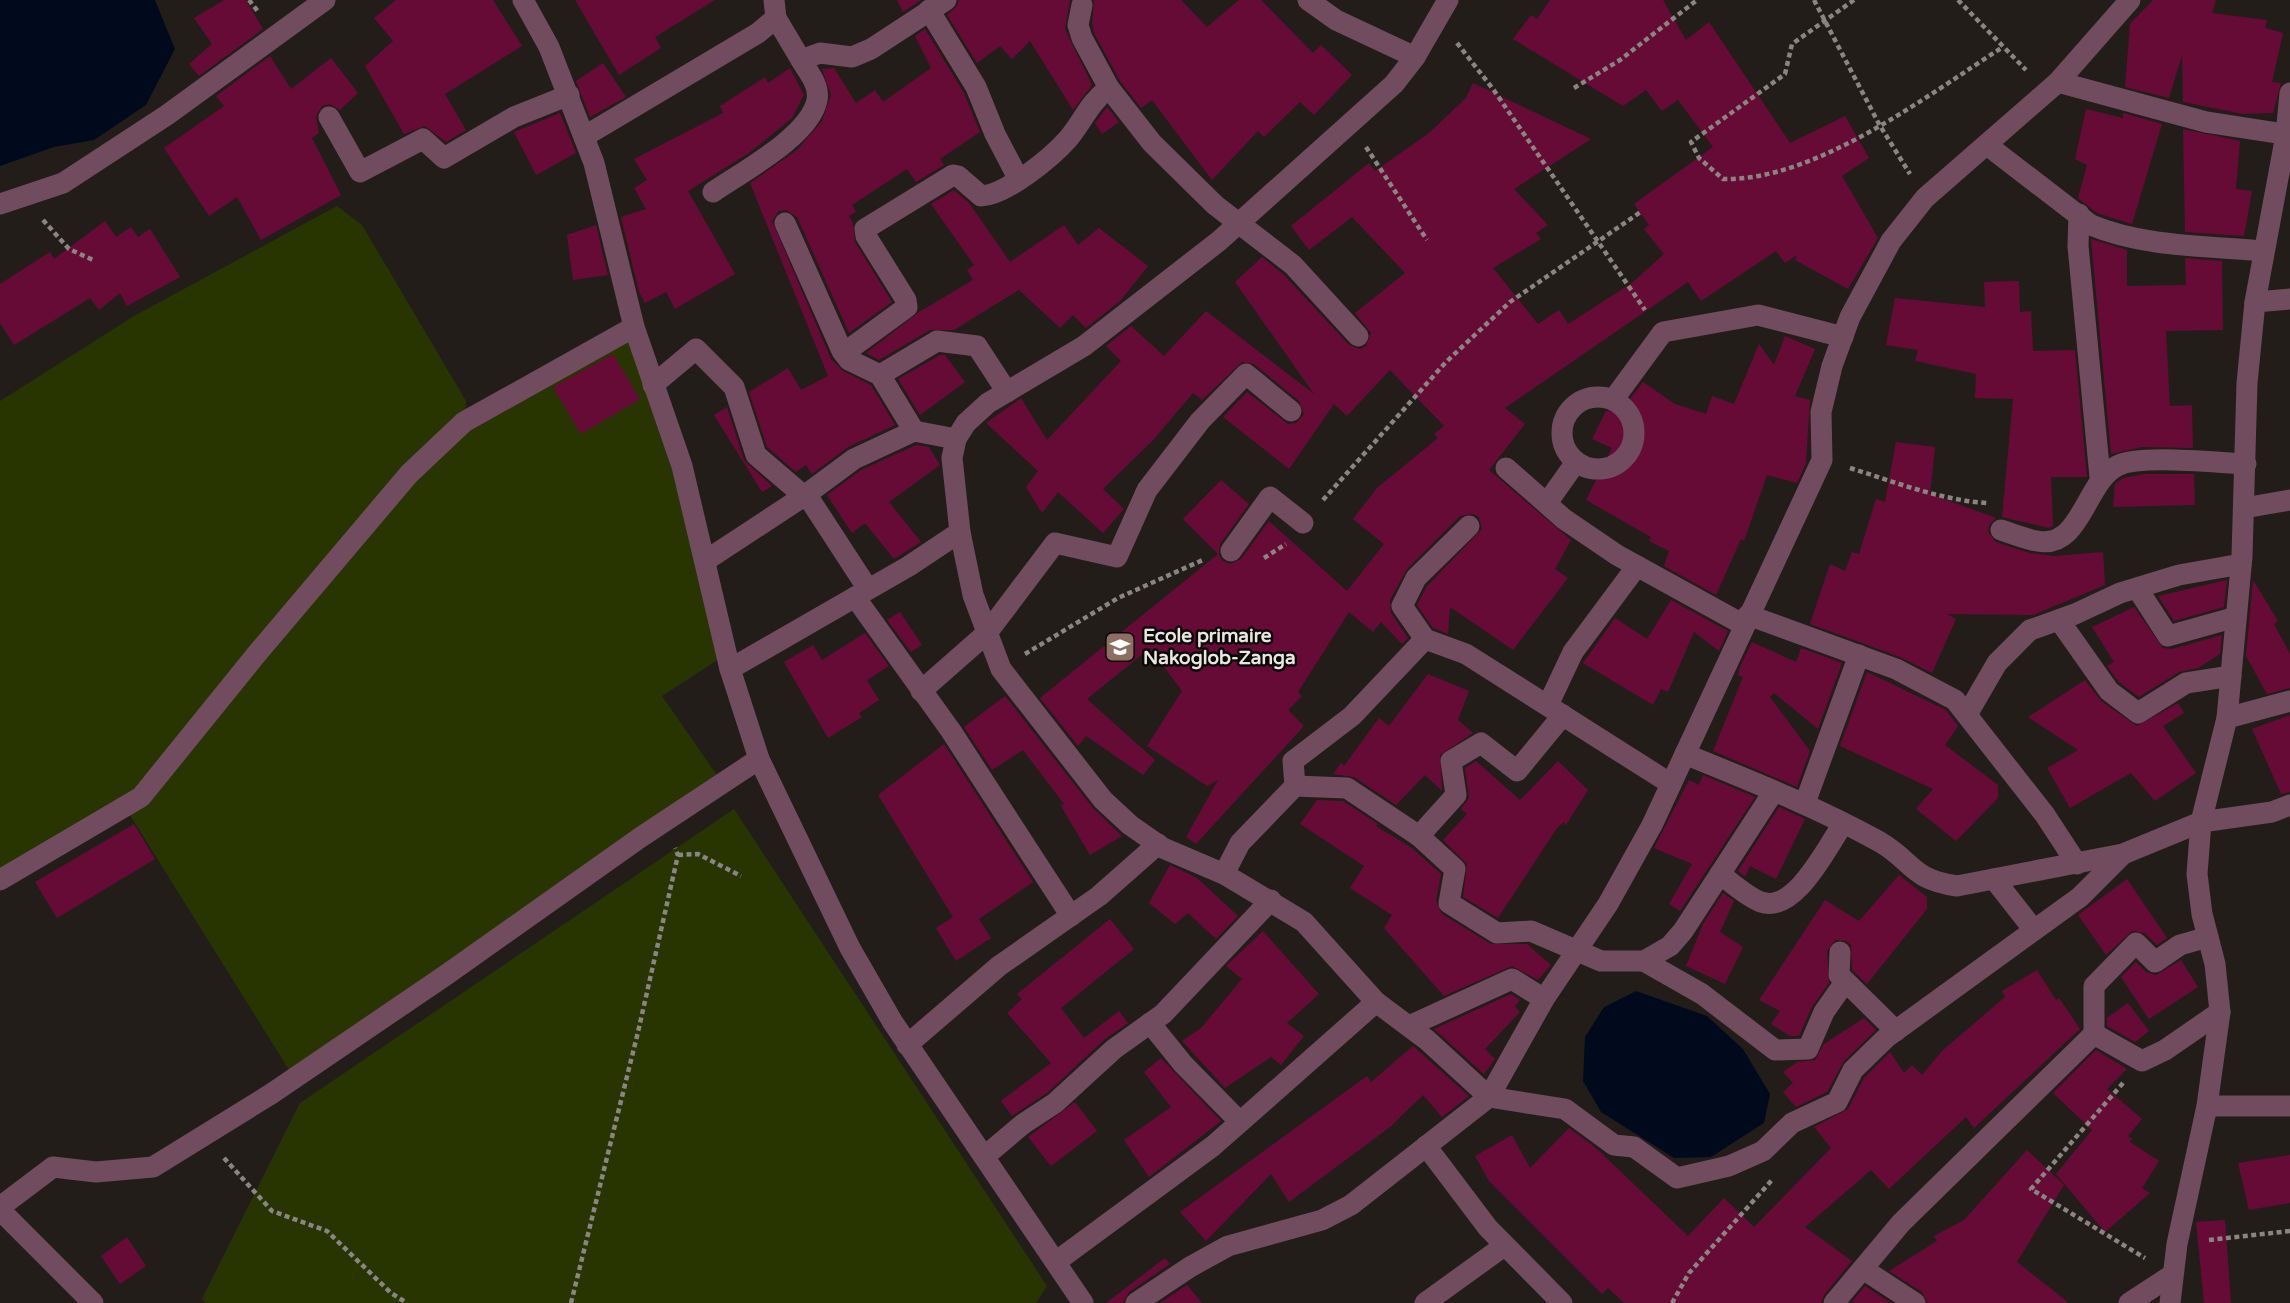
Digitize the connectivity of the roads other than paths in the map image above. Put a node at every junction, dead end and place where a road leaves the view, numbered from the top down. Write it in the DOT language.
graph roads {
  1 [pos="325,0"];
  2 [pos="523,0"];
  3 [pos="1308,0"];
  4 [pos="2130,0"];
  5 [pos="937,5"];
  6 [pos="1082,5"];
  7 [pos="775,9"];
  8 [pos="1443,9"];
  9 [pos="1415,57"];
  10 [pos="801,60"];
  11 [pos="2052,87"];
  12 [pos="1110,88"];
  13 [pos="2290,93"];
  14 [pos="569,95"];
  15 [pos="329,117"];
  16 [pos="2288,135"];
  17 [pos="585,136"];
  18 [pos="1987,145"];
  19 [pos="1020,180"];
  20 [pos="713,192"];
  21 [pos="0,204"];
  22 [pos="2079,214"];
  23 [pos="785,223"];
  24 [pos="1240,224"];
  25 [pos="2263,251"];
  26 [pos="2290,299"];
  27 [pos="2255,302"];
  28 [pos="634,327"];
  29 [pos="1358,337"];
  30 [pos="1843,337"];
  31 [pos="844,353"];
  32 [pos="880,375"];
  33 [pos="653,385"];
  34 [pos="1007,391"];
  35 [pos="1613,400"];
  36 [pos="1291,411"];
  37 [pos="914,431"];
  38 [pos="956,439"];
  39 [pos="1576,462"];
  40 [pos="2246,464"];
  41 [pos="1506,468"];
  42 [pos="2100,477"];
  43 [pos="804,496"];
  44 [pos="2290,500"];
  45 [pos="1548,503"];
  46 [pos="2244,508"];
  47 [pos="1303,523"];
  48 [pos="1469,526"];
  49 [pos="2001,530"];
  50 [pos="960,532"];
  51 [pos="1231,551"];
  52 [pos="705,561"];
  53 [pos="2241,564"];
  54 [pos="1637,566"];
  55 [pos="2137,588"];
  56 [pos="861,593"];
  57 [pos="2236,617"];
  58 [pos="1746,620"];
  59 [pos="2059,620"];
  60 [pos="987,632"];
  61 [pos="1426,639"];
  62 [pos="1859,655"];
  63 [pos="730,668"];
  64 [pos="2231,676"];
  65 [pos="921,691"];
  66 [pos="2290,701"];
  67 [pos="1555,710"];
  68 [pos="1968,713"];
  69 [pos="2227,718"];
  70 [pos="1685,754"];
  71 [pos="760,759"];
  72 [pos="1671,784"];
  73 [pos="1295,786"];
  74 [pos="1774,791"];
  75 [pos="1805,803"];
  76 [pos="2290,805"];
  77 [pos="2201,822"];
  78 [pos="1843,824"];
  79 [pos="1419,836"];
  80 [pos="1158,844"];
  81 [pos="2123,854"];
  82 [pos="2077,864"];
  83 [pos="1224,874"];
  84 [pos="1720,874"];
  85 [pos="1994,879"];
  86 [pos="0,880"];
  87 [pos="1271,900"];
  88 [pos="1072,915"];
  89 [pos="2034,930"];
  90 [pos="2208,937"];
  91 [pos="1576,952"];
  92 [pos="1840,952"];
  93 [pos="1644,961"];
  94 [pos="1845,982"];
  95 [pos="1544,999"];
  96 [pos="1376,1002"];
  97 [pos="2220,1012"];
  98 [pos="1150,1023"];
  99 [pos="1409,1026"];
  100 [pos="1896,1031"];
  101 [pos="2094,1034"];
  102 [pos="907,1045"];
  103 [pos="1489,1097"];
  104 [pos="2207,1106"];
  105 [pos="2290,1107"];
  106 [pos="1240,1122"];
  107 [pos="1426,1146"];
  108 [pos="985,1156"];
  109 [pos="0,1209"];
  110 [pos="1504,1245"];
  111 [pos="1057,1261"];
  112 [pos="1863,1269"];
  113 [pos="2172,1275"];
  114 [pos="93,1303"];
  115 [pos="1083,1303"];
  116 [pos="1136,1303"];
  117 [pos="1425,1303"];
  118 [pos="1562,1303"];
  119 [pos="1835,1303"];
  120 [pos="1915,1303"];
  121 [pos="2129,1303"];
  122 [pos="2171,1303"];
  1 -- 21 [label="street"];
  2 -- 14 [label="street"];
  3 -- 9 [label="street"];
  4 -- 11 [label="street"];
  5 -- 10 [label="street"];
  5 -- 19 [label="street"];
  6 -- 12 [label="street"];
  7 -- 10 [label="street"];
  7 -- 17 [label="street"];
  8 -- 9 [label="street"];
  9 -- 24 [label="street"];
  10 -- 20 [label="street"];
  11 -- 16 [label="street"];
  11 -- 18 [label="street"];
  12 -- 19 [label="street"];
  12 -- 24 [label="street"];
  13 -- 16 [label="street"];
  14 -- 15 [label="street"];
  14 -- 17 [label="street"];
  16 -- 25 [label="street"];
  17 -- 28 [label="street"];
  18 -- 22 [label="street"];
  18 -- 30 [label="street"];
  19 -- 31 [label="street"];
  22 -- 25 [label="street"];
  22 -- 42 [label="street"];
  23 -- 31 [label="street"];
  24 -- 29 [label="street"];
  24 -- 34 [label="street"];
  25 -- 27 [label="street"];
  26 -- 27 [label="street"];
  27 -- 40 [label="street"];
  28 -- 33 [label="street"];
  28 -- 86 [label="street"];
  30 -- 35 [label="street"];
  30 -- 58 [label="street"];
  31 -- 32 [label="street"];
  32 -- 34 [label="street"];
  32 -- 37 [label="street"];
  33 -- 43 [label="street"];
  33 -- 52 [label="street"];
  34 -- 38 [label="street"];
  35 -- 39 [label="street"];
  35 -- 39 [label="street"];
  36 -- 60 [label="street"];
  37 -- 38 [label="street"];
  37 -- 43 [label="street"];
  38 -- 50 [label="street"];
  39 -- 45 [label="street"];
  40 -- 42 [label="street"];
  40 -- 46 [label="street"];
  41 -- 45 [label="street"];
  42 -- 49 [label="street"];
  43 -- 52 [label="street"];
  43 -- 56 [label="street"];
  44 -- 46 [label="street"];
  45 -- 54 [label="street"];
  46 -- 53 [label="street"];
  47 -- 51 [label="street"];
  48 -- 61 [label="street"];
  50 -- 56 [label="street"];
  50 -- 60 [label="street"];
  52 -- 63 [label="street"];
  53 -- 55 [label="street"];
  53 -- 57 [label="street"];
  54 -- 58 [label="street"];
  54 -- 67 [label="street"];
  55 -- 57 [label="street"];
  55 -- 59 [label="street"];
  56 -- 63 [label="street"];
  56 -- 65 [label="street"];
  57 -- 64 [label="street"];
  58 -- 62 [label="street"];
  58 -- 70 [label="street"];
  59 -- 64 [label="street"];
  59 -- 68 [label="street"];
  60 -- 65 [label="street"];
  60 -- 80 [label="street"];
  61 -- 67 [label="street"];
  61 -- 73 [label="street"];
  62 -- 68 [label="street"];
  62 -- 75 [label="street"];
  63 -- 71 [label="street"];
  64 -- 69 [label="street"];
  65 -- 88 [label="street"];
  66 -- 69 [label="street"];
  67 -- 72 [label="street"];
  67 -- 79 [label="street"];
  68 -- 82 [label="street"];
  69 -- 77 [label="street"];
  70 -- 72 [label="street"];
  70 -- 74 [label="street"];
  71 -- 102 [label="street"];
  71 -- 109 [label="street"];
  72 -- 91 [label="street"];
  73 -- 79 [label="street"];
  73 -- 83 [label="street"];
  74 -- 75 [label="street"];
  74 -- 84 [label="street"];
  75 -- 78 [label="street"];
  76 -- 77 [label="street"];
  77 -- 81 [label="street"];
  77 -- 90 [label="street"];
  78 -- 84 [label="street"];
  78 -- 85 [label="street"];
  79 -- 91 [label="street"];
  80 -- 83 [label="street"];
  80 -- 88 [label="street"];
  81 -- 82 [label="street"];
  81 -- 89 [label="street"];
  82 -- 85 [label="street"];
  83 -- 87 [label="street"];
  84 -- 93 [label="street"];
  85 -- 89 [label="street"];
  87 -- 96 [label="street"];
  87 -- 98 [label="street"];
  88 -- 102 [label="street"];
  89 -- 100 [label="street"];
  90 -- 97 [label="street"];
  90 -- 101 [label="street"];
  91 -- 93 [label="street"];
  91 -- 95 [label="street"];
  92 -- 94 [label="street"];
  93 -- 94 [label="street"];
  94 -- 100 [label="street"];
  95 -- 99 [label="street"];
  95 -- 103 [label="street"];
  96 -- 99 [label="street"];
  96 -- 106 [label="street"];
  97 -- 101 [label="street"];
  97 -- 104 [label="street"];
  98 -- 106 [label="street"];
  98 -- 108 [label="street"];
  99 -- 103 [label="street"];
  100 -- 103 [label="street"];
  101 -- 112 [label="street"];
  102 -- 108 [label="street"];
  103 -- 107 [label="street"];
  104 -- 105 [label="street"];
  104 -- 113 [label="street"];
  106 -- 111 [label="street"];
  107 -- 110 [label="street"];
  107 -- 116 [label="street"];
  108 -- 111 [label="street"];
  109 -- 114 [label="street"];
  110 -- 117 [label="street"];
  110 -- 118 [label="street"];
  111 -- 115 [label="street"];
  112 -- 119 [label="street"];
  112 -- 120 [label="street"];
  113 -- 121 [label="street"];
  113 -- 122 [label="street"];
}
